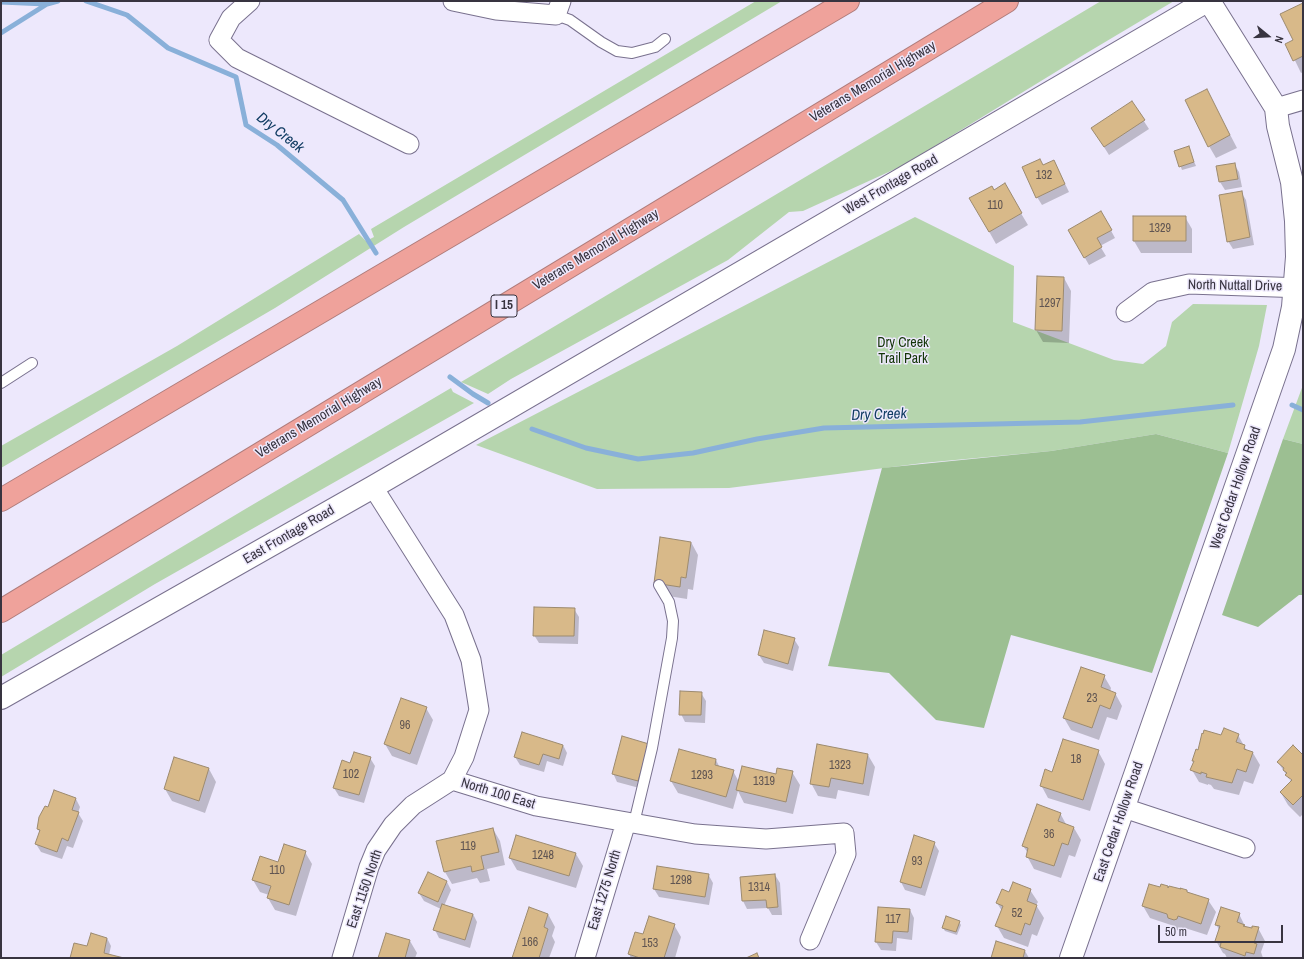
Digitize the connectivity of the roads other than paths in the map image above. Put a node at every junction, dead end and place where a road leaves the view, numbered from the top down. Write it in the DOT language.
graph roads {
  1 [pos="250,1"];
  2 [pos="453,1"];
  3 [pos="848,1"];
  4 [pos="1007,1"];
  5 [pos="1208,1"];
  6 [pos="558,8"];
  7 [pos="665,39"];
  8 [pos="1303,100"];
  9 [pos="1276,108"];
  10 [pos="410,144"];
  11 [pos="1299,287"];
  12 [pos="1126,312"];
  13 [pos="32,363"];
  14 [pos="575,369"];
  15 [pos="1,383"];
  16 [pos="372,487"];
  17 [pos="1,500"];
  18 [pos="659,585"];
  19 [pos="1,611"];
  20 [pos="1166,686"];
  21 [pos="1,698"];
  22 [pos="452,780"];
  23 [pos="1124,808"];
  24 [pos="630,823"];
  25 [pos="1245,848"];
  26 [pos="810,940"];
  27 [pos="342,958"];
  28 [pos="585,958"];
  29 [pos="1071,958"];
  1 -- 10 [label="street"];
  2 -- 6 [label="street"];
  3 -- 17 [label="highway"];
  4 -- 19 [label="highway, Veterans Memorial Highway / I 15"];
  5 -- 9 [label="street"];
  5 -- 14 [label="street, West Frontage Road"];
  6 -- 7 [label="lane"];
  8 -- 9 [label="street"];
  9 -- 11 [label="street, West Cedar Hollow Road"];
  11 -- 12 [label="street, North Nuttall Drive"];
  11 -- 20 [label="street, West Cedar Hollow Road"];
  13 -- 15 [label="lane"];
  14 -- 16 [label="street, East Frontage Road"];
  16 -- 21 [label="street, East Frontage Road"];
  16 -- 22 [label="street, North 100 East"];
  18 -- 24 [label="lane"];
  20 -- 23 [label="street, East Cedar Hollow Road"];
  22 -- 24 [label="street, North 100 East"];
  22 -- 27 [label="street, East 1150 North"];
  23 -- 25 [label="street"];
  23 -- 29 [label="street, East Cedar Hollow Road"];
  24 -- 26 [label="street, North 100 East"];
  24 -- 28 [label="street, East 1275 North"];
}
